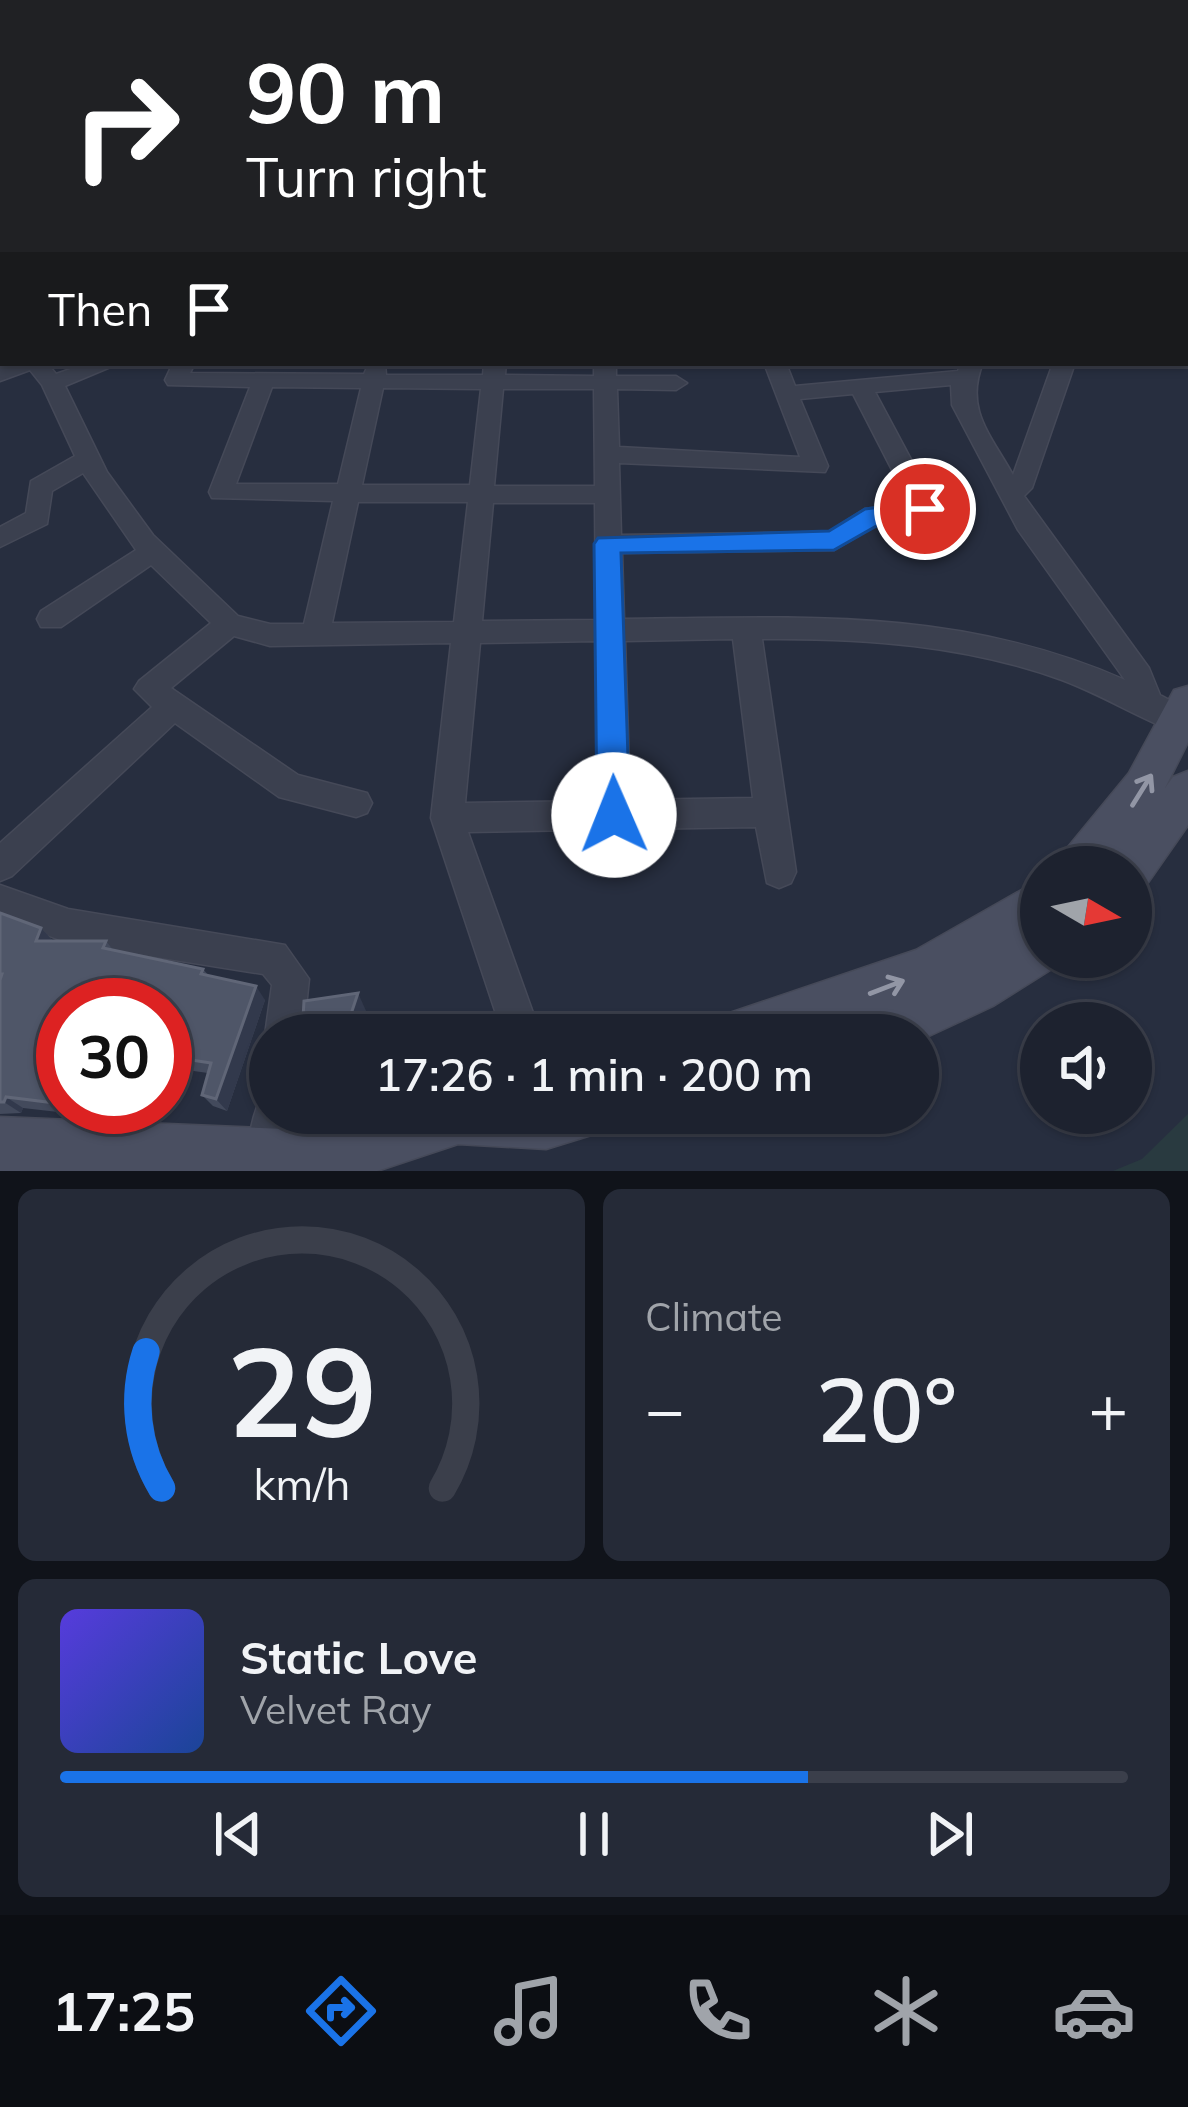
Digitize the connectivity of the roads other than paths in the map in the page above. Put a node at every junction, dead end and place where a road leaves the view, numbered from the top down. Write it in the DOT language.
graph roads {
  1 [pos="79,366"];
  2 [pos="183,366"];
  3 [pos="776,366"];
  4 [pos="1063,366"];
  5 [pos="39,370"];
  6 [pos="969,370"];
  7 [pos="375,372"];
  8 [pos="494,373"];
  9 [pos="605,373"];
  10 [pos="0,374"];
  11 [pos="263,381"];
  12 [pos="676,383"];
  13 [pos="861,387"];
  14 [pos="788,393"];
  15 [pos="605,455"];
  16 [pos="88,459"];
  17 [pos="348,492"];
  18 [pos="481,493"];
  19 [pos="1010,493"];
  20 [pos="605,495"];
  21 [pos="0,538"];
  22 [pos="608,544"];
  23 [pos="152,550"];
  24 [pos="51,620"];
  25 [pos="229,624"];
  26 [pos="746,629"];
  27 [pos="612,631"];
  28 [pos="466,634"];
  29 [pos="315,635"];
  30 [pos="173,706"];
  31 [pos="1176,712"];
  32 [pos="1185,800"];
  33 [pos="356,803"];
  34 [pos="771,812"];
  35 [pos="614,815"];
  36 [pos="447,818"];
  37 [pos="1098,846"];
  38 [pos="1149,846"];
  39 [pos="0,866"];
  40 [pos="779,872"];
  41 [pos="0,901"];
  42 [pos="1020,915"];
  43 [pos="1020,961"];
  44 [pos="287,1014"];
  45 [pos="515,1014"];
  46 [pos="800,1014"];
  47 [pos="921,1014"];
  48 [pos="272,1134"];
  49 [pos="408,1134"];
  50 [pos="0,1144"];
  1 -- 5 [label="street"];
  2 -- 11 [label="street"];
  3 -- 14 [label="street"];
  4 -- 19 [label="street"];
  5 -- 10 [label="street"];
  5 -- 16 [label="street"];
  6 -- 13 [label="street"];
  6 -- 19 [label="street"];
  7 -- 8 [label="street"];
  7 -- 11 [label="street"];
  7 -- 17 [label="street"];
  8 -- 9 [label="street"];
  8 -- 18 [label="street"];
  9 -- 12 [label="street"];
  9 -- 15 [label="street"];
  11 -- 17 [label="street"];
  13 -- 14 [label="street"];
  13 -- 22 [label="street"];
  14 -- 15 [label="street"];
  15 -- 20 [label="street"];
  16 -- 21 [label="street"];
  16 -- 23 [label="street"];
  17 -- 18 [label="street"];
  17 -- 29 [label="street"];
  18 -- 20 [label="street"];
  18 -- 28 [label="street"];
  19 -- 31 [label="street"];
  20 -- 22 [label="street"];
  22 -- 27 [label="street"];
  23 -- 24 [label="street"];
  23 -- 25 [label="street"];
  25 -- 29 [label="street"];
  25 -- 30 [label="street"];
  26 -- 27 [label="street"];
  26 -- 31 [label="street"];
  26 -- 34 [label="street"];
  27 -- 28 [label="street"];
  27 -- 35 [label="street"];
  28 -- 29 [label="street"];
  28 -- 36 [label="street"];
  30 -- 33 [label="street"];
  30 -- 39 [label="street"];
  37 -- 31 [label="main road, one-way"];
  32 -- 38 [label="main road"];
  34 -- 35 [label="street"];
  34 -- 40 [label="street"];
  35 -- 36 [label="street"];
  36 -- 45 [label="street"];
  41 -- 44 [label="street"];
  46 -- 42 [label="main road, one-way"];
  43 -- 47 [label="main road"];
  48 -- 49 [label="main road"];
  48 -- 50 [label="main road"];
}
